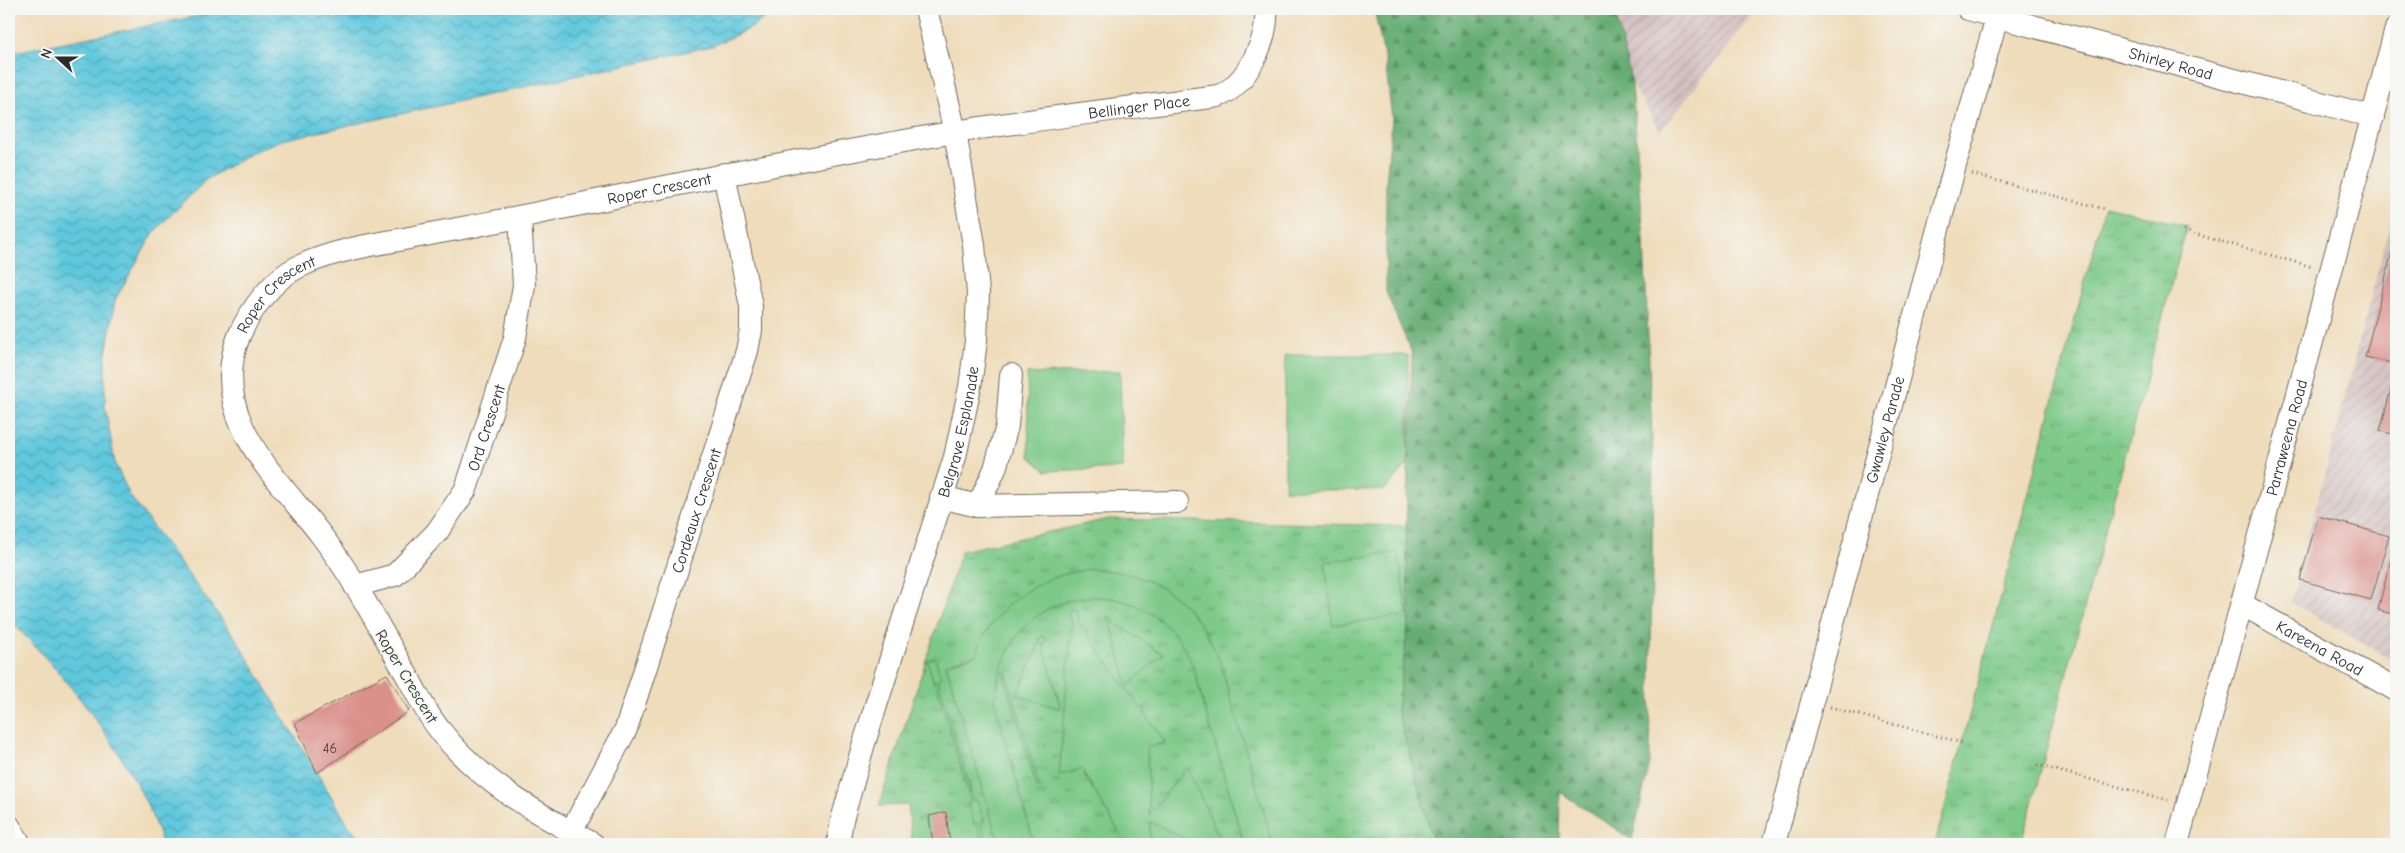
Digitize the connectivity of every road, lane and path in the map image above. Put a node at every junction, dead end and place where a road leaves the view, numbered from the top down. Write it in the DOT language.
graph roads {
  1 [pos="926,9"];
  2 [pos="1266,9"];
  3 [pos="1968,9"];
  4 [pos="1997,17"];
  5 [pos="2396,29"];
  6 [pos="2373,117"];
  7 [pos="955,132"];
  8 [pos="1954,169"];
  9 [pos="724,174"];
  10 [pos="2105,209"];
  11 [pos="520,217"];
  12 [pos="2184,231"];
  13 [pos="2331,272"];
  14 [pos="1011,375"];
  15 [pos="941,497"];
  16 [pos="1177,502"];
  17 [pos="978,506"];
  18 [pos="355,586"];
  19 [pos="2243,605"];
  20 [pos="2396,690"];
  21 [pos="1812,702"];
  22 [pos="1963,742"];
  23 [pos="2037,765"];
  24 [pos="2188,806"];
  25 [pos="9,826"];
  26 [pos="571,832"];
  27 [pos="20,844"];
  28 [pos="593,844"];
  29 [pos="838,844"];
  30 [pos="1774,844"];
  31 [pos="2178,844"];
  1 -- 7 [label="street, Belgrave Esplanade"];
  2 -- 7 [label="street, Bellinger Place"];
  3 -- 4 [label="street, Shirley Road"];
  4 -- 6 [label="street, Shirley Road"];
  4 -- 8 [label="street, Gwawley Parade"];
  5 -- 6 [label="street, Parraweena Road"];
  6 -- 13 [label="street, Parraweena Road"];
  7 -- 9 [label="street, Roper Crescent"];
  7 -- 15 [label="street, Belgrave Esplanade"];
  8 -- 10 [label="path"];
  8 -- 21 [label="street, Gwawley Parade"];
  9 -- 11 [label="street, Roper Crescent"];
  9 -- 26 [label="street, Cordeaux Crescent"];
  11 -- 18 [label="street, Ord Crescent"];
  11 -- 18 [label="street, Roper Crescent"];
  12 -- 13 [label="path"];
  13 -- 19 [label="street, Parraweena Road"];
  14 -- 17 [label="street"];
  15 -- 17 [label="street"];
  15 -- 29 [label="street, Belgrave Esplanade"];
  16 -- 17 [label="street"];
  18 -- 26 [label="street, Roper Crescent"];
  19 -- 20 [label="street, Kareena Road"];
  19 -- 24 [label="street, Parraweena Road"];
  21 -- 22 [label="path"];
  21 -- 30 [label="street, Gwawley Parade"];
  23 -- 24 [label="path"];
  24 -- 31 [label="street, Parraweena Road"];
  25 -- 27 [label="street"];
  26 -- 28 [label="street, Roper Crescent"];
}
